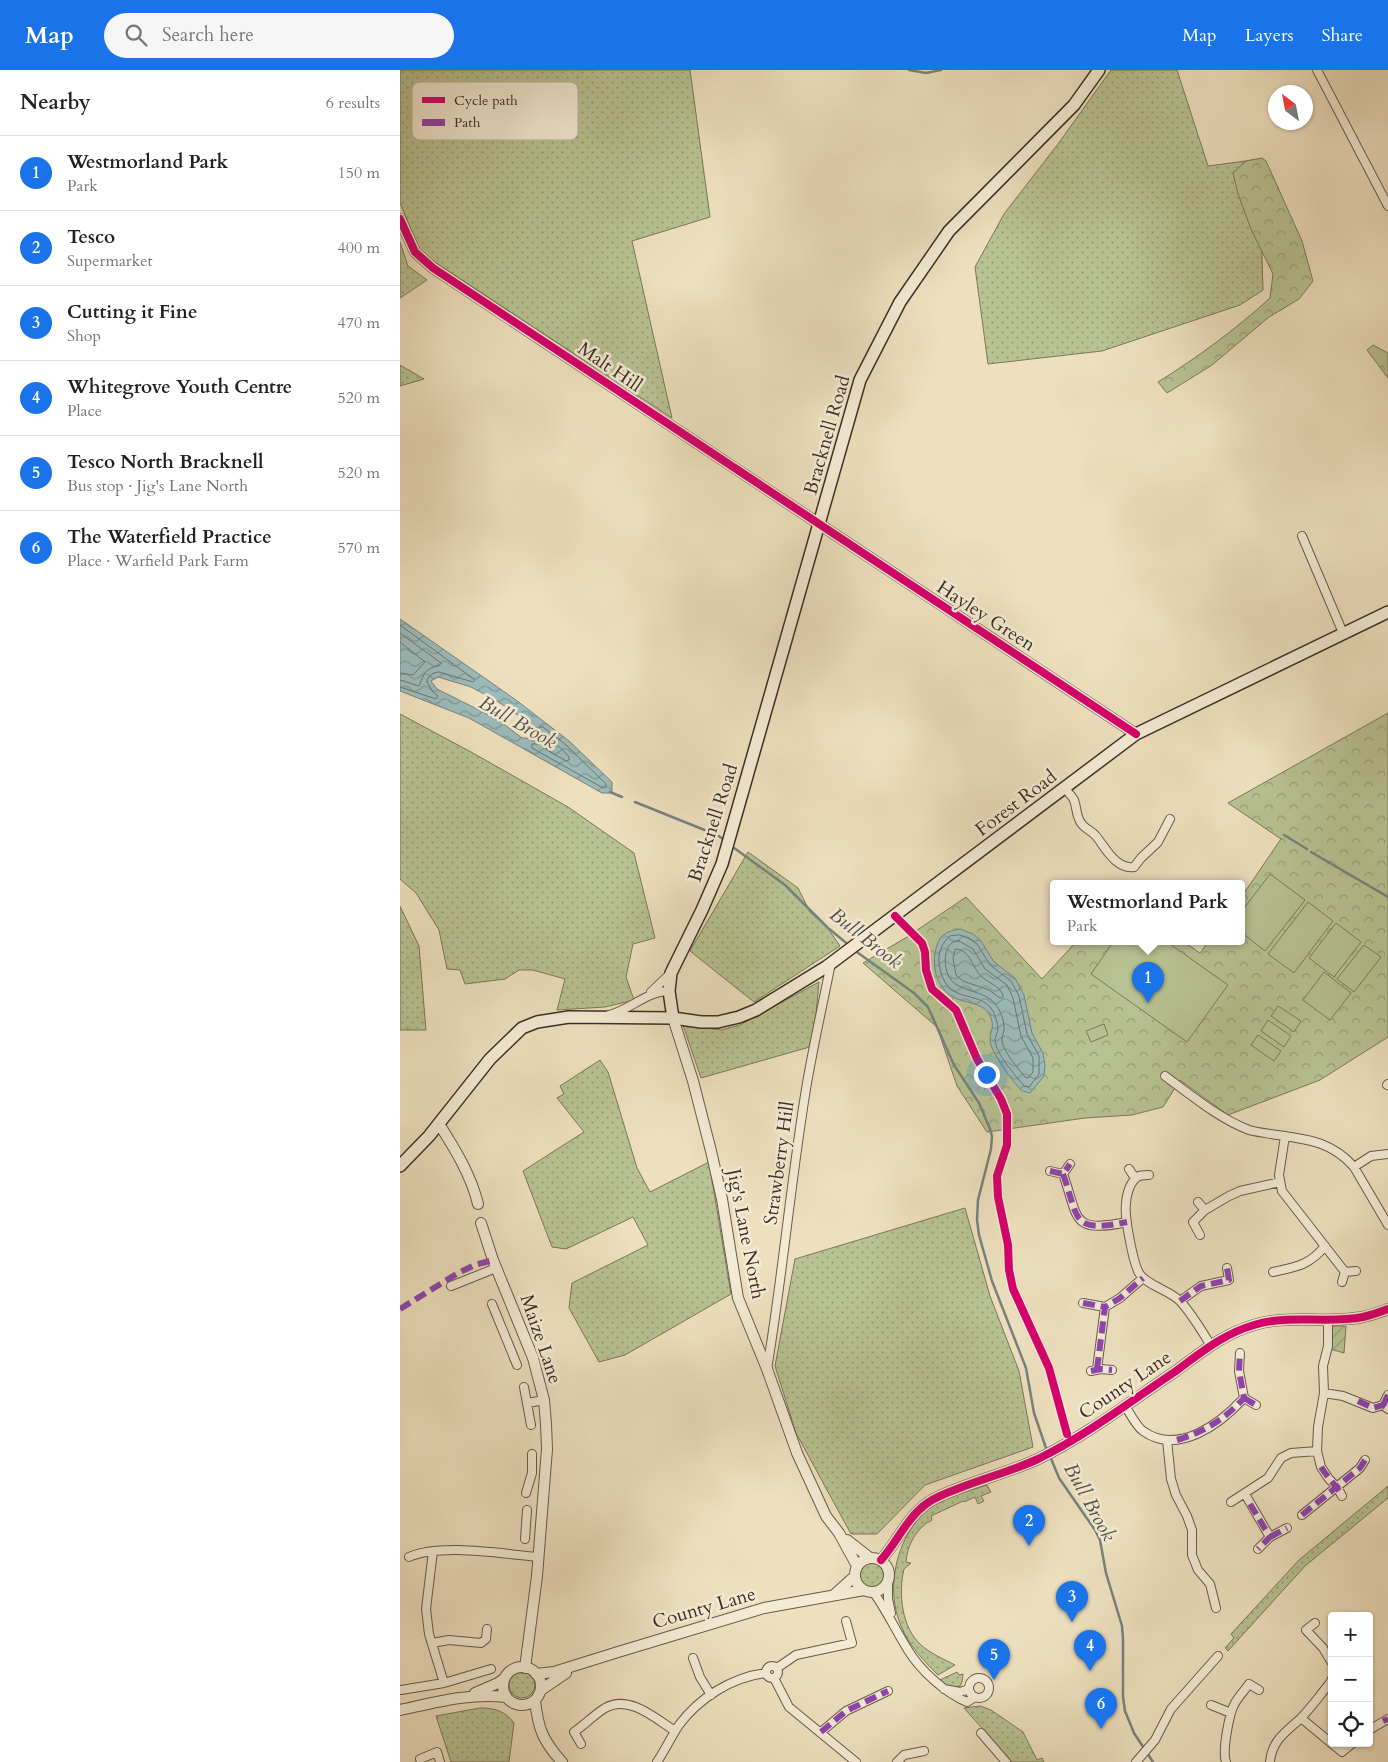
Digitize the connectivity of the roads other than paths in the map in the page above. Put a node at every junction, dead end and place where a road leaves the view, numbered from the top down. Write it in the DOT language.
graph roads {
  1 [pos="1099,70"];
  2 [pos="1317,70"];
  3 [pos="1388,206"];
  4 [pos="400,219"];
  5 [pos="820,525"];
  6 [pos="1302,536"];
  7 [pos="1388,612"];
  8 [pos="1343,633"];
  9 [pos="1136,734"];
  10 [pos="1064,788"];
  11 [pos="1170,819"];
  12 [pos="831,963"];
  13 [pos="671,973"];
  14 [pos="669,991"];
  15 [pos="646,997"];
  16 [pos="599,1016"];
  17 [pos="673,1018"];
  18 [pos="1165,1076"];
  19 [pos="440,1124"];
  20 [pos="1285,1136"];
  21 [pos="1388,1154"];
  22 [pos="1070,1164"];
  23 [pos="400,1166"];
  24 [pos="1354,1168"];
  25 [pos="1129,1169"];
  26 [pos="1050,1171"];
  27 [pos="1063,1174"];
  28 [pos="1149,1175"];
  29 [pos="1135,1178"];
  30 [pos="1280,1182"];
  31 [pos="1198,1202"];
  32 [pos="478,1204"];
  33 [pos="1205,1210"];
  34 [pos="1127,1222"];
  35 [pos="482,1223"];
  36 [pos="1388,1225"];
  37 [pos="1200,1234"];
  38 [pos="1325,1246"];
  39 [pos="496,1268"];
  40 [pos="1227,1268"];
  41 [pos="1356,1271"];
  42 [pos="1273,1272"];
  43 [pos="1345,1272"];
  44 [pos="1143,1278"];
  45 [pos="1238,1278"];
  46 [pos="1229,1280"];
  47 [pos="1342,1282"];
  48 [pos="451,1286"];
  49 [pos="1180,1301"];
  50 [pos="1083,1303"];
  51 [pos="492,1304"];
  52 [pos="1105,1307"];
  53 [pos="1388,1308"];
  54 [pos="1328,1319"];
  55 [pos="525,1337"];
  56 [pos="509,1345"];
  57 [pos="1211,1346"];
  58 [pos="1240,1353"];
  59 [pos="517,1365"];
  60 [pos="767,1369"];
  61 [pos="1112,1370"];
  62 [pos="524,1387"];
  63 [pos="1324,1393"];
  64 [pos="1388,1395"];
  65 [pos="1244,1398"];
  66 [pos="544,1400"];
  67 [pos="528,1403"];
  68 [pos="1256,1405"];
  69 [pos="1125,1406"];
  70 [pos="1385,1407"];
  71 [pos="531,1425"];
  72 [pos="1166,1440"];
  73 [pos="1317,1451"];
  74 [pos="532,1454"];
  75 [pos="1364,1460"];
  76 [pos="532,1472"];
  77 [pos="545,1474"];
  78 [pos="1337,1487"];
  79 [pos="526,1493"];
  80 [pos="1245,1494"];
  81 [pos="1342,1496"];
  82 [pos="1231,1502"];
  83 [pos="527,1510"];
  84 [pos="1302,1515"];
  85 [pos="527,1522"];
  86 [pos="541,1523"];
  87 [pos="1287,1528"];
  88 [pos="904,1530"];
  89 [pos="839,1532"];
  90 [pos="1270,1537"];
  91 [pos="525,1539"];
  92 [pos="1258,1550"];
  93 [pos="433,1551"];
  94 [pos="409,1557"];
  95 [pos="538,1558"];
  96 [pos="870,1558"];
  97 [pos="882,1560"];
  98 [pos="889,1569"];
  99 [pos="856,1571"];
  100 [pos="888,1583"];
  101 [pos="869,1591"];
  102 [pos="834,1596"];
  103 [pos="1216,1608"];
  104 [pos="846,1620"];
  105 [pos="893,1622"];
  106 [pos="1315,1623"];
  107 [pos="487,1629"];
  108 [pos="432,1643"];
  109 [pos="1218,1656"];
  110 [pos="1328,1657"];
  111 [pos="694,1658"];
  112 [pos="587,1662"];
  113 [pos="525,1668"];
  114 [pos="777,1668"];
  115 [pos="491,1669"];
  116 [pos="766,1673"];
  117 [pos="536,1674"];
  118 [pos="505,1678"];
  119 [pos="774,1678"];
  120 [pos="444,1683"];
  121 [pos="1328,1685"];
  122 [pos="969,1688"];
  123 [pos="944,1689"];
  124 [pos="401,1690"];
  125 [pos="541,1690"];
  126 [pos="1259,1690"];
  127 [pos="888,1691"];
  128 [pos="711,1695"];
  129 [pos="462,1697"];
  130 [pos="506,1697"];
  131 [pos="975,1698"];
  132 [pos="535,1700"];
  133 [pos="521,1705"];
  134 [pos="1211,1705"];
  135 [pos="400,1710"];
  136 [pos="1231,1713"];
  137 [pos="1300,1718"];
  138 [pos="1388,1719"];
  139 [pos="1373,1728"];
  140 [pos="540,1731"];
  141 [pos="675,1731"];
  142 [pos="821,1732"];
  143 [pos="980,1733"];
  144 [pos="1328,1741"];
  145 [pos="581,1744"];
  146 [pos="1336,1747"];
  147 [pos="1348,1747"];
  148 [pos="924,1751"];
  149 [pos="420,1759"];
  150 [pos="440,1762"];
  151 [pos="562,1762"];
  152 [pos="657,1762"];
  153 [pos="856,1762"];
  154 [pos="897,1762"];
  155 [pos="1006,1762"];
  156 [pos="1136,1762"];
  157 [pos="1226,1762"];
  158 [pos="1270,1762"];
  1 -- 5 [label="main road, Bracknell Road"];
  2 -- 3 [label="street"];
  4 -- 5 [label="street, Malt Hill"];
  5 -- 9 [label="street, Hayley Green"];
  5 -- 13 [label="main road, Bracknell Road"];
  6 -- 8 [label="street"];
  7 -- 8 [label="main road, Forest Road"];
  8 -- 9 [label="main road, Forest Road"];
  9 -- 10 [label="main road, Forest Road"];
  10 -- 11 [label="street"];
  10 -- 12 [label="main road, Forest Road"];
  12 -- 17 [label="main road, Forest Road"];
  12 -- 60 [label="street, Strawberry Hill"];
  13 -- 14 [label="main road, Bracknell Road"];
  13 -- 15 [label="street"];
  14 -- 15 [label="street"];
  14 -- 17 [label="main road, Bracknell Road"];
  15 -- 16 [label="street"];
  16 -- 17 [label="main road, Forest Road"];
  16 -- 19 [label="main road, Forest Road"];
  17 -- 60 [label="street, Jig's Lane North"];
  18 -- 20 [label="street"];
  19 -- 23 [label="main road, Forest Road"];
  19 -- 32 [label="street"];
  20 -- 24 [label="street"];
  20 -- 30 [label="street"];
  21 -- 24 [label="street"];
  22 -- 27 [label="street"];
  24 -- 36 [label="street"];
  25 -- 29 [label="street"];
  26 -- 27 [label="street"];
  27 -- 34 [label="street"];
  28 -- 29 [label="street"];
  29 -- 34 [label="street"];
  30 -- 33 [label="street"];
  30 -- 38 [label="street"];
  31 -- 33 [label="street"];
  33 -- 37 [label="street"];
  34 -- 44 [label="street"];
  35 -- 39 [label="street, Maize Lane"];
  38 -- 42 [label="street"];
  38 -- 43 [label="street"];
  39 -- 48 [label="street"];
  39 -- 55 [label="street, Maize Lane"];
  40 -- 46 [label="street"];
  41 -- 43 [label="street"];
  43 -- 47 [label="street"];
  44 -- 49 [label="street"];
  44 -- 52 [label="street"];
  45 -- 46 [label="street"];
  46 -- 49 [label="street"];
  49 -- 57 [label="street"];
  50 -- 52 [label="street"];
  51 -- 56 [label="street"];
  52 -- 61 [label="street"];
  53 -- 54 [label="street, County Lane"];
  54 -- 57 [label="street, County Lane"];
  54 -- 63 [label="street"];
  55 -- 56 [label="street"];
  55 -- 66 [label="street, Maize Lane"];
  56 -- 59 [label="street"];
  57 -- 69 [label="street, County Lane"];
  58 -- 65 [label="street"];
  60 -- 89 [label="street, Jig's Lane North"];
  62 -- 67 [label="street"];
  63 -- 70 [label="street"];
  63 -- 73 [label="street"];
  64 -- 70 [label="street"];
  65 -- 68 [label="street"];
  65 -- 72 [label="street"];
  66 -- 67 [label="street"];
  66 -- 77 [label="street, Maize Lane"];
  67 -- 71 [label="street"];
  69 -- 72 [label="street"];
  69 -- 88 [label="street, County Lane"];
  72 -- 103 [label="street"];
  73 -- 78 [label="street"];
  73 -- 80 [label="street"];
  74 -- 76 [label="street"];
  75 -- 78 [label="street"];
  76 -- 77 [label="street"];
  76 -- 79 [label="street"];
  77 -- 86 [label="street, Maize Lane"];
  78 -- 81 [label="street"];
  78 -- 84 [label="street"];
  80 -- 82 [label="street"];
  80 -- 90 [label="street"];
  83 -- 85 [label="street"];
  85 -- 86 [label="street"];
  85 -- 91 [label="street"];
  86 -- 95 [label="street, Maize Lane"];
  87 -- 90 [label="street"];
  88 -- 97 [label="street, County Lane"];
  88 -- 98 [label="street, County Lane"];
  89 -- 96 [label="street, Jig's Lane North"];
  89 -- 99 [label="street, Jig's Lane North"];
  90 -- 92 [label="street"];
  93 -- 94 [label="street"];
  93 -- 95 [label="street"];
  93 -- 108 [label="street"];
  95 -- 113 [label="street, Maize Lane"];
  96 -- 97 [label="street"];
  96 -- 99 [label="street"];
  97 -- 98 [label="street"];
  98 -- 100 [label="street"];
  99 -- 101 [label="street"];
  99 -- 102 [label="street"];
  100 -- 101 [label="street"];
  100 -- 105 [label="street"];
  101 -- 102 [label="street, County Lane"];
  101 -- 105 [label="street"];
  102 -- 112 [label="street, County Lane"];
  104 -- 114 [label="street"];
  105 -- 123 [label="street"];
  106 -- 110 [label="street"];
  107 -- 108 [label="street"];
  108 -- 120 [label="street"];
  109 -- 156 [label="street"];
  111 -- 128 [label="street"];
  112 -- 117 [label="street, County Lane"];
  112 -- 125 [label="street, County Lane"];
  113 -- 117 [label="street"];
  113 -- 118 [label="street"];
  114 -- 116 [label="street"];
  114 -- 119 [label="street"];
  115 -- 120 [label="street"];
  116 -- 119 [label="street"];
  116 -- 128 [label="street"];
  117 -- 125 [label="street"];
  118 -- 129 [label="street"];
  118 -- 130 [label="street"];
  119 -- 142 [label="street"];
  120 -- 124 [label="street"];
  121 -- 137 [label="street"];
  122 -- 123 [label="street"];
  122 -- 131 [label="street"];
  122 -- 131 [label="street"];
  123 -- 131 [label="street"];
  125 -- 132 [label="street"];
  126 -- 136 [label="street"];
  127 -- 142 [label="street"];
  128 -- 141 [label="street"];
  129 -- 130 [label="street"];
  129 -- 135 [label="street"];
  130 -- 133 [label="street"];
  132 -- 133 [label="street"];
  132 -- 140 [label="street"];
  133 -- 140 [label="street"];
  134 -- 136 [label="street"];
  136 -- 157 [label="street"];
  137 -- 144 [label="street"];
  137 -- 158 [label="street"];
  138 -- 139 [label="street"];
  140 -- 151 [label="street"];
  141 -- 145 [label="street"];
  141 -- 152 [label="street"];
  142 -- 153 [label="street"];
  143 -- 155 [label="street"];
  146 -- 147 [label="street"];
  148 -- 154 [label="street"];
  149 -- 150 [label="street"];
}
